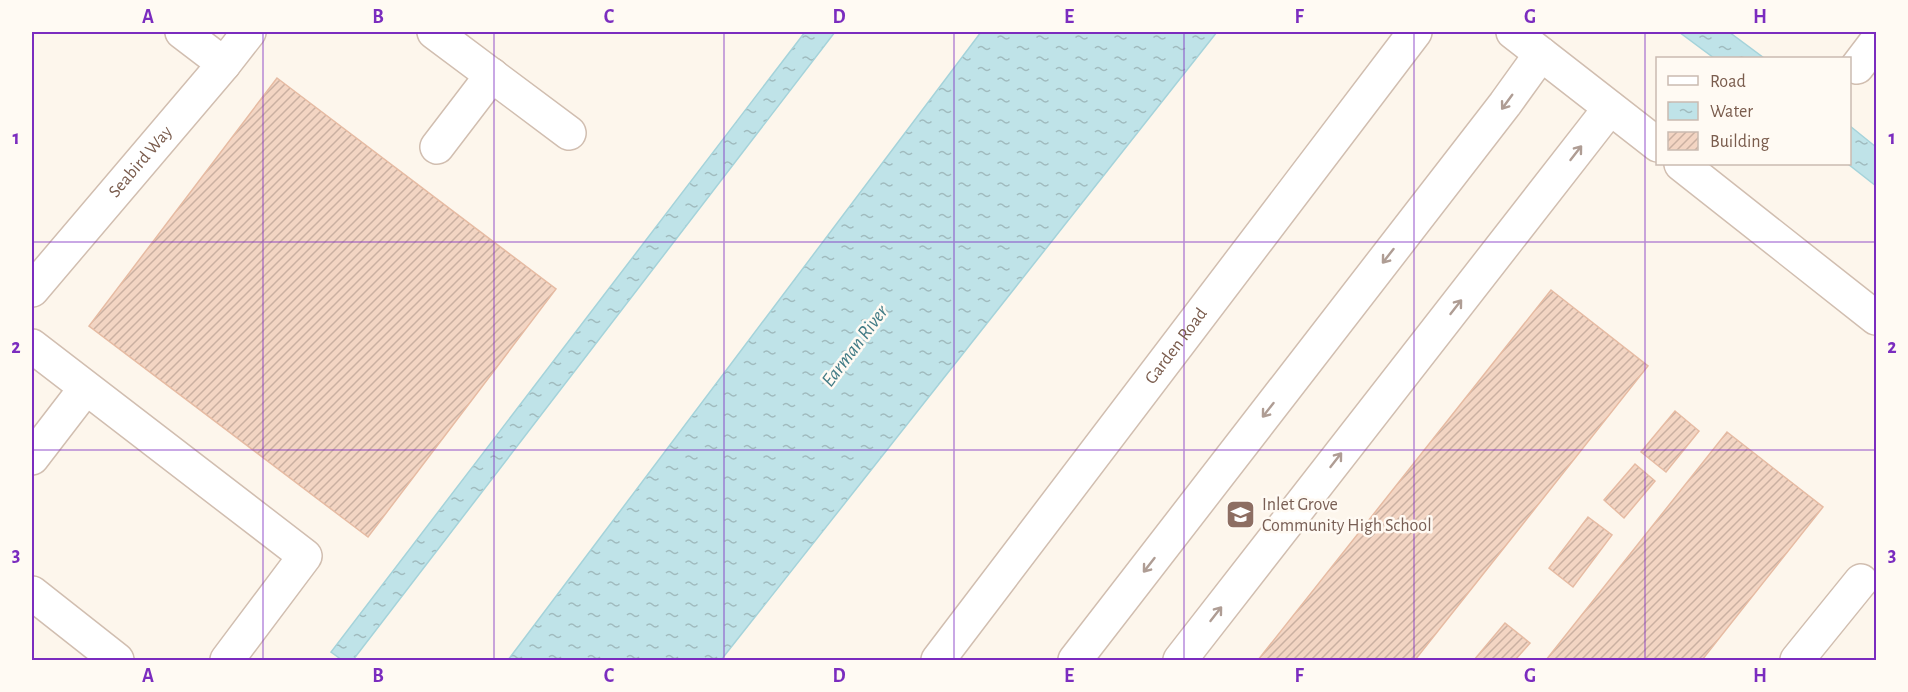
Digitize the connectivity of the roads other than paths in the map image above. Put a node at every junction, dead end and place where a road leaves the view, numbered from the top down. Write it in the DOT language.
graph roads {
  1 [pos="182,32"];
  2 [pos="249,32"];
  3 [pos="434,32"];
  4 [pos="1415,32"];
  5 [pos="1513,32"];
  6 [pos="1541,54"];
  7 [pos="224,64"];
  8 [pos="492,75"];
  9 [pos="1610,108"];
  10 [pos="569,133"];
  11 [pos="1656,143"];
  12 [pos="437,147"];
  13 [pos="1682,165"];
  14 [pos="32,291"];
  15 [pos="1876,318"];
  16 [pos="32,346"];
  17 [pos="85,389"];
  18 [pos="32,458"];
  19 [pos="1871,578"];
  20 [pos="32,593"];
  21 [pos="117,660"];
  22 [pos="227,660"];
  23 [pos="938,660"];
  24 [pos="1075,660"];
  25 [pos="1180,660"];
  26 [pos="1797,660"];
  1 -- 7 [label="street"];
  2 -- 7 [label="street, Seabird Way"];
  3 -- 8 [label="street"];
  4 -- 23 [label="street, Garden Road"];
  5 -- 6 [label="street"];
  6 -- 9 [label="street"];
  6 -- 24 [label="street, one-way"];
  7 -- 14 [label="street, Seabird Way"];
  8 -- 10 [label="street"];
  8 -- 12 [label="street"];
  9 -- 11 [label="street"];
  25 -- 9 [label="street, one-way"];
  13 -- 15 [label="street"];
  16 -- 17 [label="street"];
  17 -- 18 [label="street"];
  17 -- 22 [label="street"];
  19 -- 26 [label="street"];
  20 -- 21 [label="street"];
}
